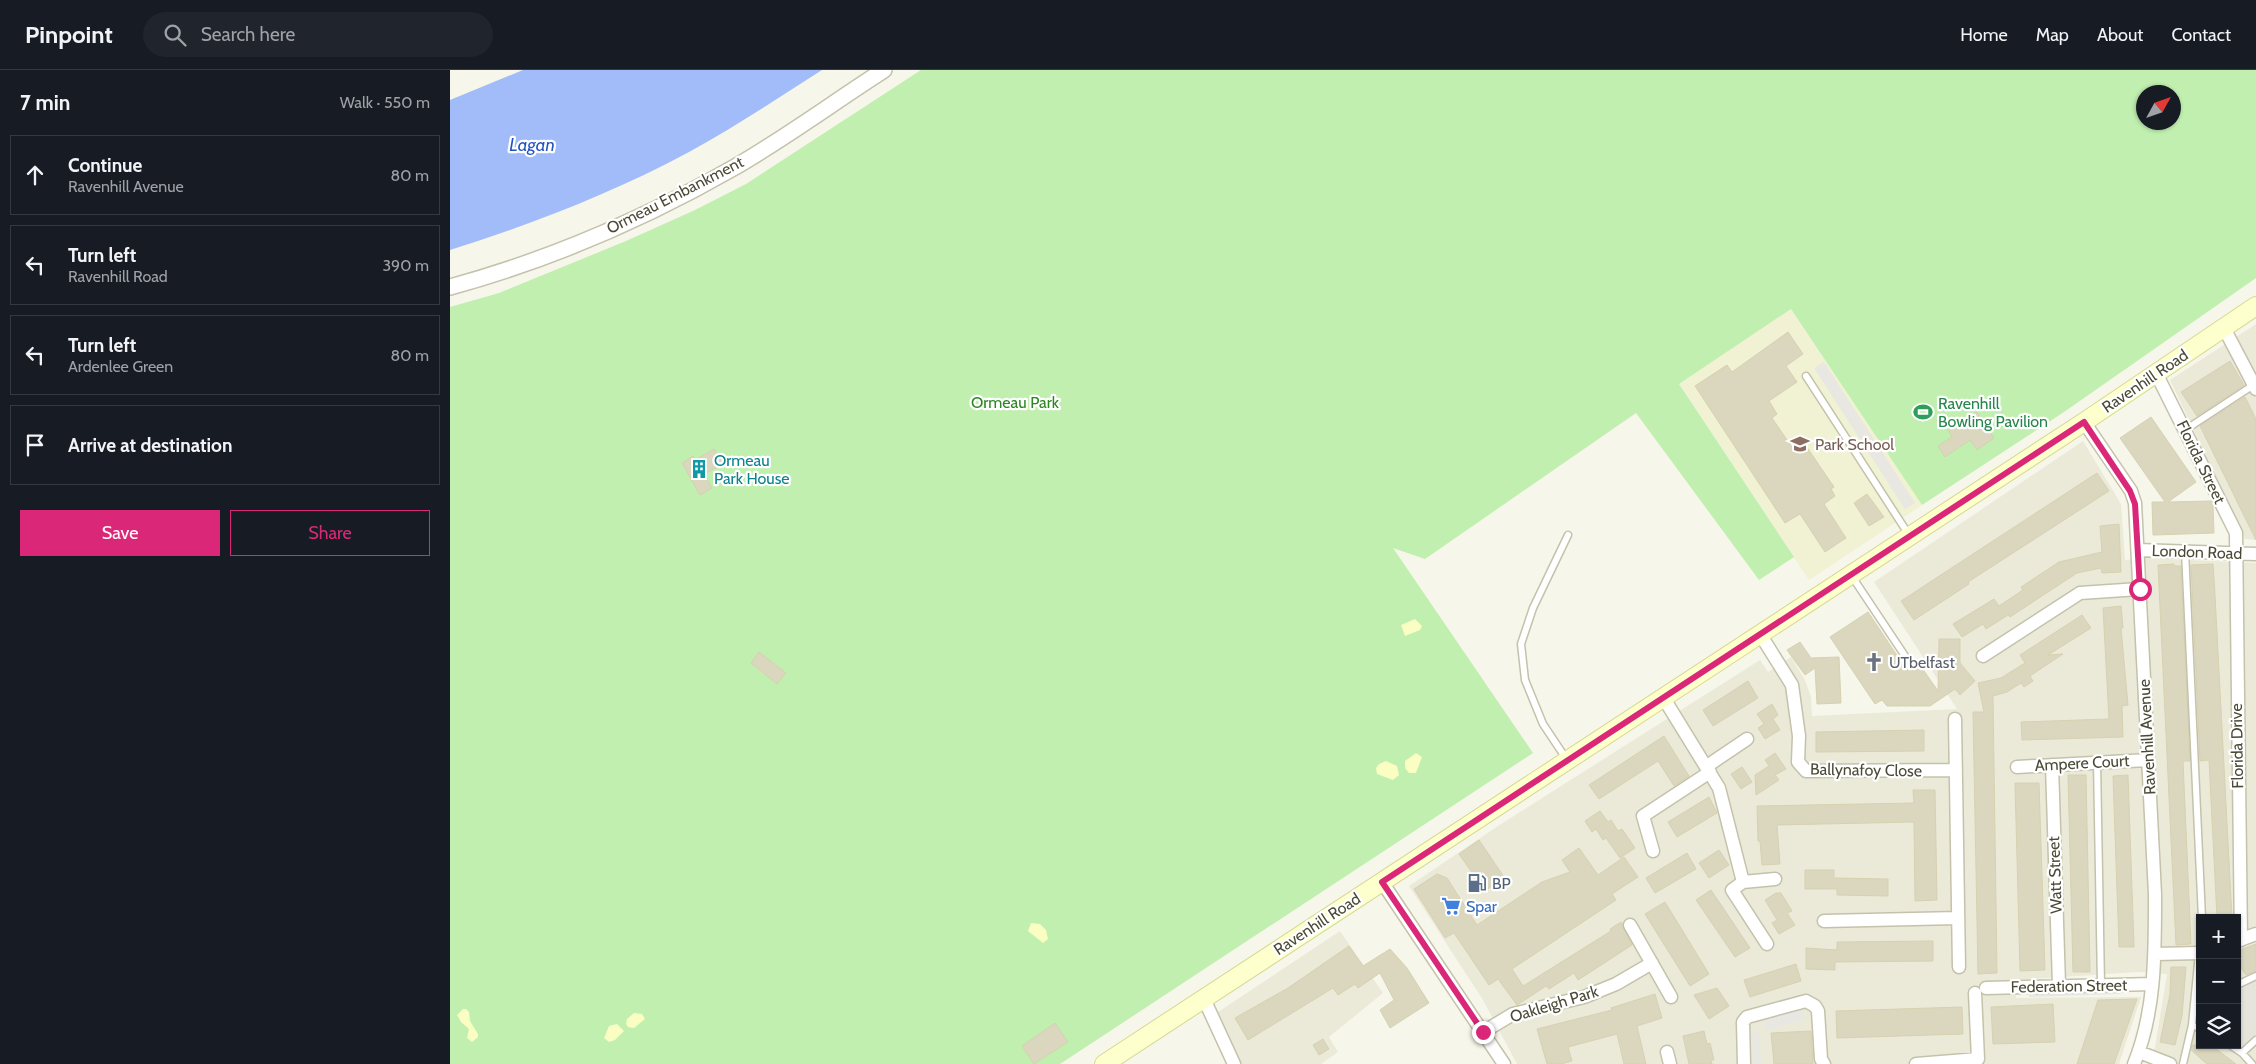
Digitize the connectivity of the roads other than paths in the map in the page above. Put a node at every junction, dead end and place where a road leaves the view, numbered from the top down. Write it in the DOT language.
graph roads {
  1 [pos="884,70"];
  2 [pos="450,287"];
  3 [pos="2256,306"];
  4 [pos="2224,328"];
  5 [pos="2156,373"];
  6 [pos="1806,376"];
  7 [pos="2255,386"];
  8 [pos="2084,422"];
  9 [pos="2185,430"];
  10 [pos="1568,535"];
  11 [pos="1909,536"];
  12 [pos="2138,550"];
  13 [pos="2185,551"];
  14 [pos="2236,553"];
  15 [pos="2256,554"];
  16 [pos="1850,574"];
  17 [pos="2140,589"];
  18 [pos="1760,634"];
  19 [pos="1905,656"];
  20 [pos="1984,656"];
  21 [pos="1663,697"];
  22 [pos="1955,719"];
  23 [pos="1747,739"];
  24 [pos="1567,760"];
  25 [pos="2148,760"];
  26 [pos="2097,762"];
  27 [pos="2052,765"];
  28 [pos="2017,766"];
  29 [pos="1709,769"];
  30 [pos="1956,770"];
  31 [pos="1653,851"];
  32 [pos="1775,879"];
  33 [pos="1382,882"];
  34 [pos="1743,882"];
  35 [pos="2202,914"];
  36 [pos="2239,914"];
  37 [pos="1958,918"];
  38 [pos="1824,921"];
  39 [pos="1630,925"];
  40 [pos="2256,934"];
  41 [pos="2241,939"];
  42 [pos="1767,944"];
  43 [pos="2196,953"];
  44 [pos="2155,954"];
  45 [pos="1652,963"];
  46 [pos="1959,967"];
  47 [pos="2256,976"];
  48 [pos="2241,983"];
  49 [pos="2152,984"];
  50 [pos="2059,985"];
  51 [pos="2101,985"];
  52 [pos="1671,996"];
  53 [pos="1204,998"];
  54 [pos="2197,1004"];
  55 [pos="2196,1023"];
  56 [pos="2192,1025"];
  57 [pos="2196,1026"];
  58 [pos="1483,1032"];
  59 [pos="2256,1040"];
  60 [pos="2236,1049"];
  61 [pos="2139,1052"];
  62 [pos="2242,1053"];
  63 [pos="1104,1064"];
  64 [pos="1234,1064"];
  65 [pos="1504,1064"];
  66 [pos="1744,1064"];
  67 [pos="1824,1064"];
  68 [pos="1916,1064"];
  69 [pos="2134,1064"];
  70 [pos="2170,1064"];
  71 [pos="2183,1064"];
  72 [pos="2252,1064"];
  1 -- 2 [label="street, Ormeau Embankment"];
  3 -- 4 [label="main road, Ravenhill Road"];
  4 -- 5 [label="main road, Ravenhill Road"];
  4 -- 7 [label="street"];
  5 -- 8 [label="main road, Ravenhill Road"];
  5 -- 9 [label="street, Florida Street"];
  6 -- 11 [label="lane"];
  7 -- 9 [label="lane"];
  8 -- 11 [label="main road, Ravenhill Road"];
  8 -- 12 [label="street, Ravenhill Avenue"];
  9 -- 14 [label="street, Florida Street"];
  10 -- 24 [label="lane"];
  11 -- 16 [label="main road, Ravenhill Road"];
  12 -- 13 [label="street, London Road"];
  12 -- 17 [label="street, Ravenhill Avenue"];
  13 -- 14 [label="street, London Road"];
  13 -- 35 [label="lane"];
  14 -- 15 [label="street, London Road"];
  14 -- 36 [label="street, Florida Drive"];
  16 -- 18 [label="main road, Ravenhill Road"];
  16 -- 19 [label="lane"];
  17 -- 20 [label="street"];
  17 -- 25 [label="street, Ravenhill Avenue"];
  18 -- 21 [label="main road, Ravenhill Road"];
  18 -- 30 [label="street, Ballynafoy Close"];
  21 -- 24 [label="main road, Ravenhill Road"];
  21 -- 29 [label="street"];
  22 -- 30 [label="street"];
  23 -- 29 [label="street"];
  24 -- 33 [label="main road, Ravenhill Road"];
  25 -- 26 [label="street, Ampere Court"];
  25 -- 44 [label="street, Ravenhill Avenue"];
  26 -- 27 [label="street, Ampere Court"];
  26 -- 51 [label="lane"];
  27 -- 28 [label="street, Ampere Court"];
  27 -- 50 [label="street, Watt Street"];
  29 -- 31 [label="street"];
  29 -- 34 [label="street"];
  30 -- 37 [label="street"];
  32 -- 34 [label="street"];
  33 -- 53 [label="main road, Ravenhill Road"];
  33 -- 58 [label="street"];
  34 -- 42 [label="street"];
  37 -- 38 [label="street"];
  37 -- 46 [label="street"];
  39 -- 45 [label="street"];
  40 -- 41 [label="street"];
  43 -- 44 [label="street"];
  44 -- 49 [label="street, Ravenhill Avenue"];
  45 -- 52 [label="street"];
  45 -- 58 [label="street, Oakleigh Park"];
  47 -- 48 [label="lane"];
  49 -- 51 [label="street, Federation Street"];
  49 -- 61 [label="street, Ravenhill Avenue"];
  50 -- 51 [label="street, Federation Street"];
  50 -- 68 [label="street, Federation Street"];
  53 -- 63 [label="main road, Ravenhill Road"];
  53 -- 64 [label="street"];
  54 -- 56 [label="lane"];
  55 -- 56 [label="lane"];
  56 -- 57 [label="lane"];
  56 -- 71 [label="lane"];
  58 -- 65 [label="street"];
  59 -- 62 [label="lane"];
  60 -- 62 [label="lane"];
  61 -- 69 [label="street, Ravenhill Avenue"];
  61 -- 70 [label="street"];
  62 -- 72 [label="lane"];
  66 -- 67 [label="street"];
}
